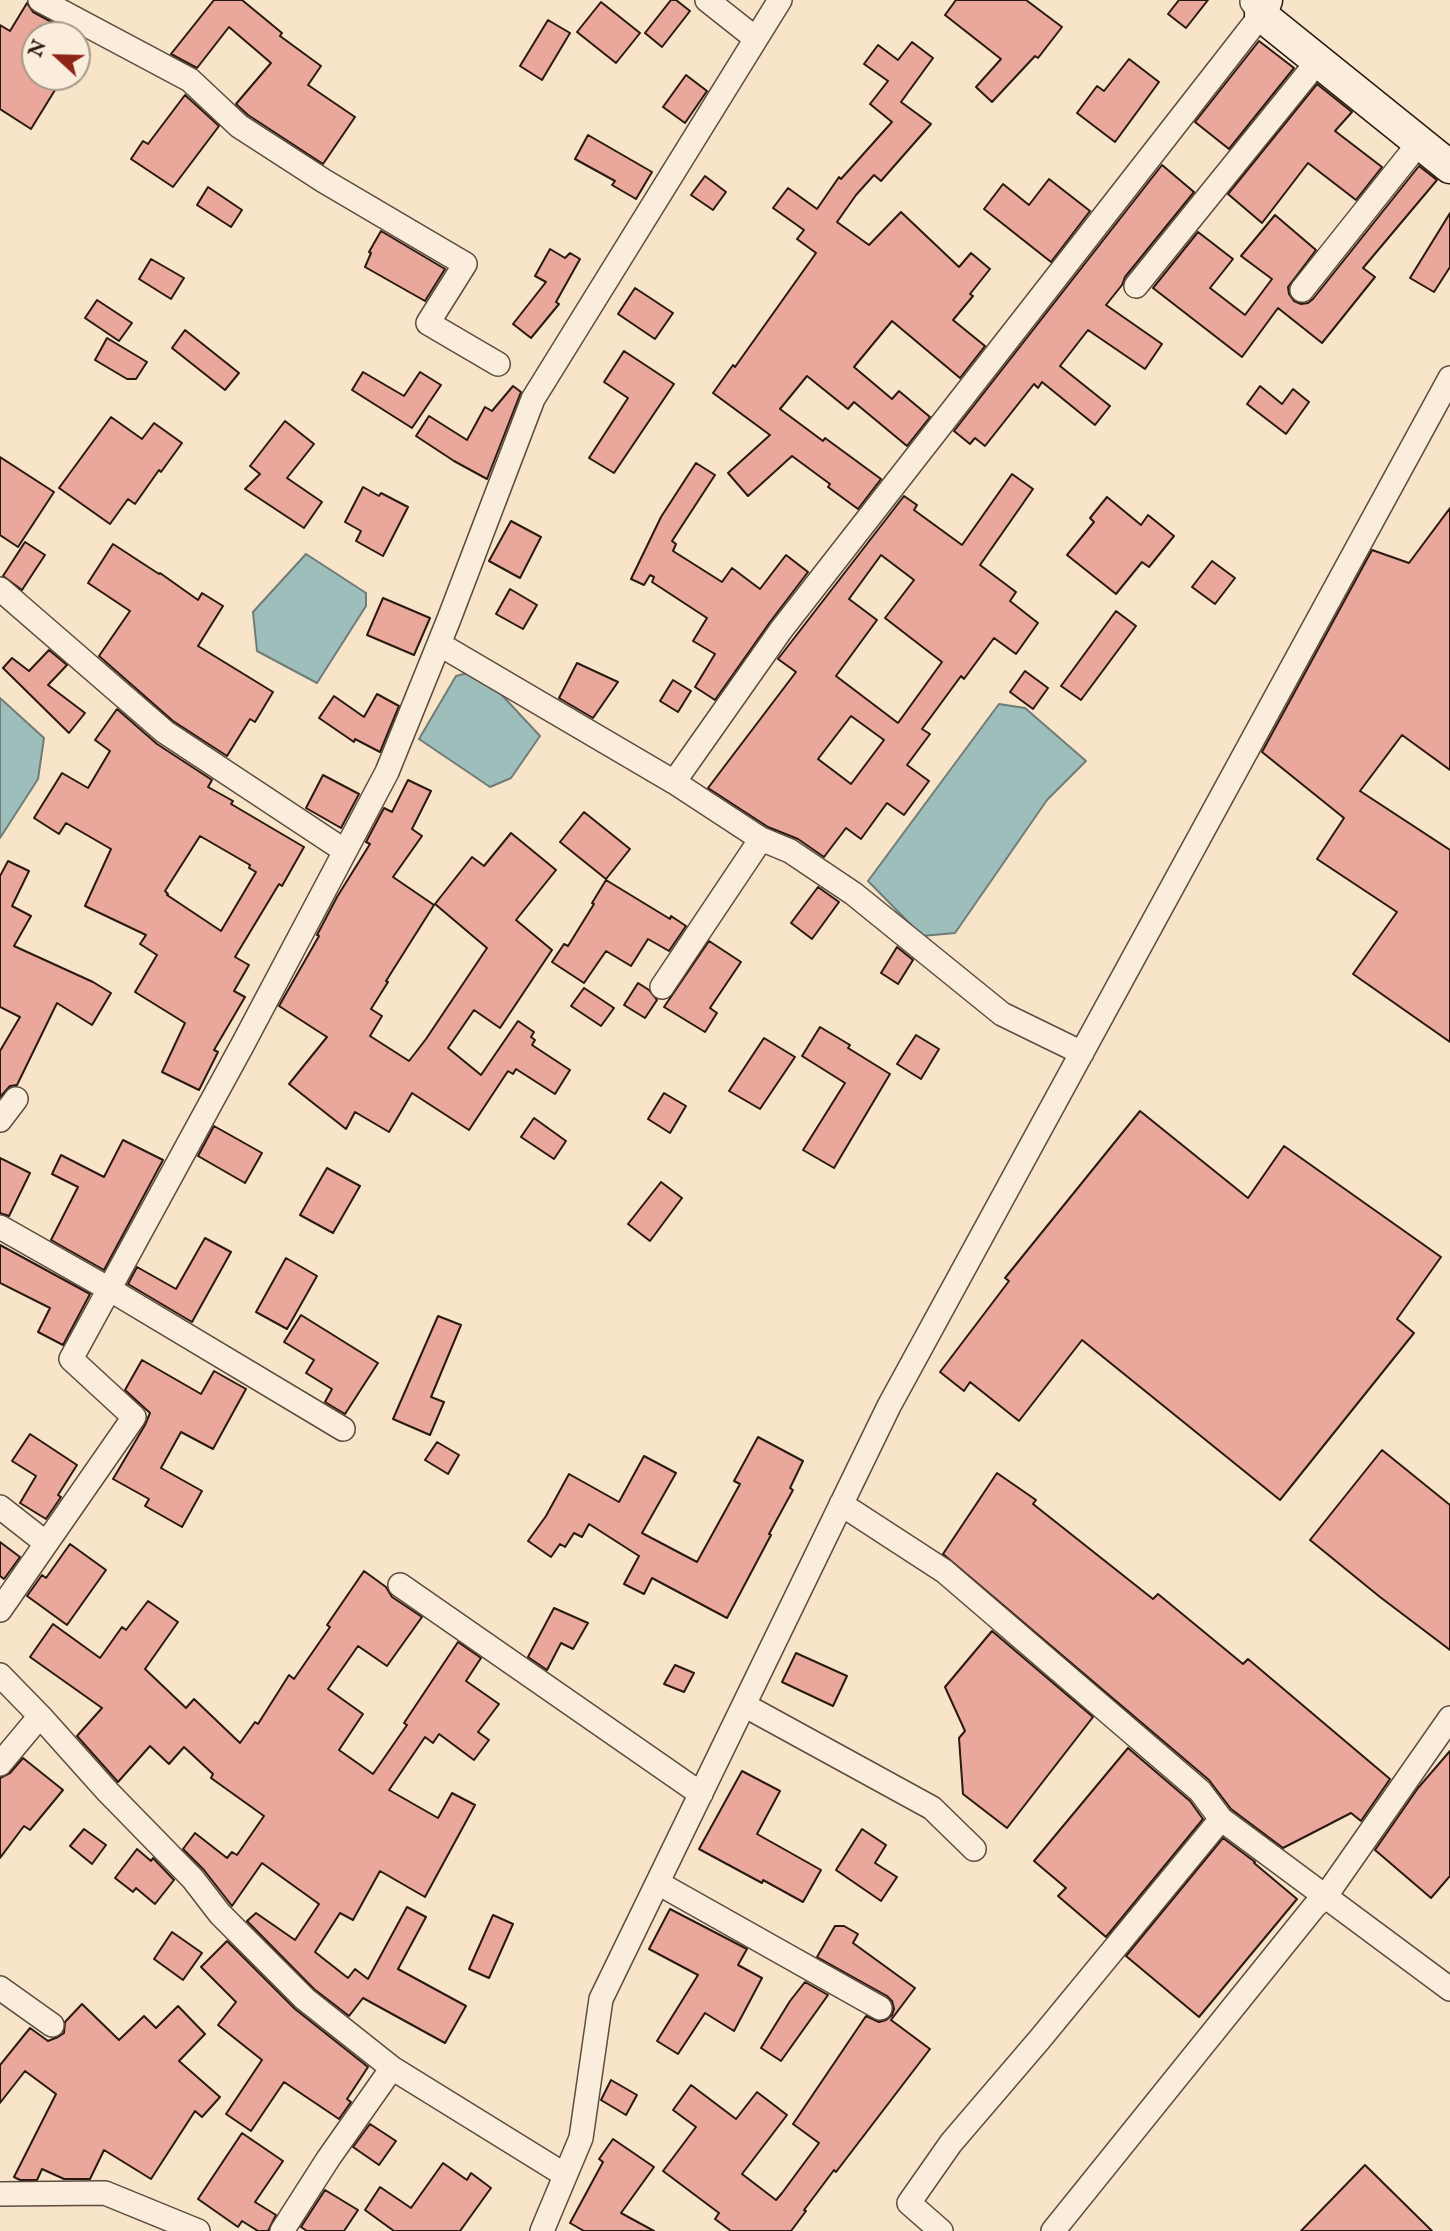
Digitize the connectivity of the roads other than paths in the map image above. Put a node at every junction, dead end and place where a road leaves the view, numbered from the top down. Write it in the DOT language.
graph roads {
  1 [pos="40,0"];
  2 [pos="707,0"];
  3 [pos="780,0"];
  4 [pos="1259,5"];
  5 [pos="755,38"];
  6 [pos="1318,61"];
  7 [pos="1419,143"];
  8 [pos="1450,166"];
  9 [pos="1136,286"];
  10 [pos="1302,290"];
  11 [pos="498,364"];
  12 [pos="1450,377"];
  13 [pos="0,589"];
  14 [pos="439,644"];
  15 [pos="674,782"];
  16 [pos="761,839"];
  17 [pos="345,851"];
  18 [pos="662,987"];
  19 [pos="1082,1053"];
  20 [pos="16,1099"];
  21 [pos="0,1120"];
  22 [pos="0,1227"];
  23 [pos="109,1289"];
  24 [pos="343,1429"];
  25 [pos="841,1504"];
  26 [pos="0,1507"];
  27 [pos="47,1543"];
  28 [pos="400,1585"];
  29 [pos="0,1610"];
  30 [pos="0,1675"];
  31 [pos="744,1705"];
  32 [pos="40,1716"];
  33 [pos="1450,1718"];
  34 [pos="0,1764"];
  35 [pos="701,1794"];
  36 [pos="1221,1819"];
  37 [pos="974,1849"];
  38 [pos="658,1883"];
  39 [pos="1325,1897"];
  40 [pos="0,1988"];
  41 [pos="1450,1989"];
  42 [pos="880,2008"];
  43 [pos="52,2025"];
  44 [pos="392,2068"];
  45 [pos="565,2175"];
  46 [pos="0,2194"];
  47 [pos="198,2231"];
  48 [pos="282,2231"];
  49 [pos="542,2231"];
  50 [pos="941,2231"];
  51 [pos="1053,2231"];
  1 -- 11 [label="street"];
  2 -- 5 [label="street"];
  3 -- 5 [label="street"];
  4 -- 6 [label="street"];
  4 -- 15 [label="street"];
  5 -- 14 [label="street"];
  6 -- 7 [label="street"];
  6 -- 9 [label="street"];
  7 -- 8 [label="street"];
  7 -- 10 [label="street"];
  12 -- 19 [label="street"];
  13 -- 17 [label="street"];
  14 -- 15 [label="street"];
  14 -- 17 [label="street"];
  15 -- 16 [label="street"];
  16 -- 18 [label="street"];
  16 -- 19 [label="street"];
  17 -- 23 [label="street"];
  19 -- 25 [label="street"];
  20 -- 21 [label="street"];
  22 -- 23 [label="street"];
  23 -- 24 [label="street"];
  23 -- 27 [label="street"];
  25 -- 31 [label="street"];
  25 -- 36 [label="street"];
  26 -- 27 [label="street"];
  27 -- 29 [label="street"];
  28 -- 35 [label="street"];
  30 -- 32 [label="street"];
  31 -- 35 [label="street"];
  31 -- 37 [label="street"];
  32 -- 34 [label="street"];
  32 -- 44 [label="street"];
  33 -- 39 [label="street"];
  35 -- 38 [label="street"];
  36 -- 39 [label="street"];
  36 -- 50 [label="street"];
  38 -- 42 [label="street"];
  38 -- 45 [label="street"];
  39 -- 41 [label="street"];
  39 -- 51 [label="street"];
  40 -- 43 [label="street"];
  44 -- 45 [label="street"];
  44 -- 48 [label="street"];
  45 -- 49 [label="street"];
  46 -- 47 [label="street"];
}
